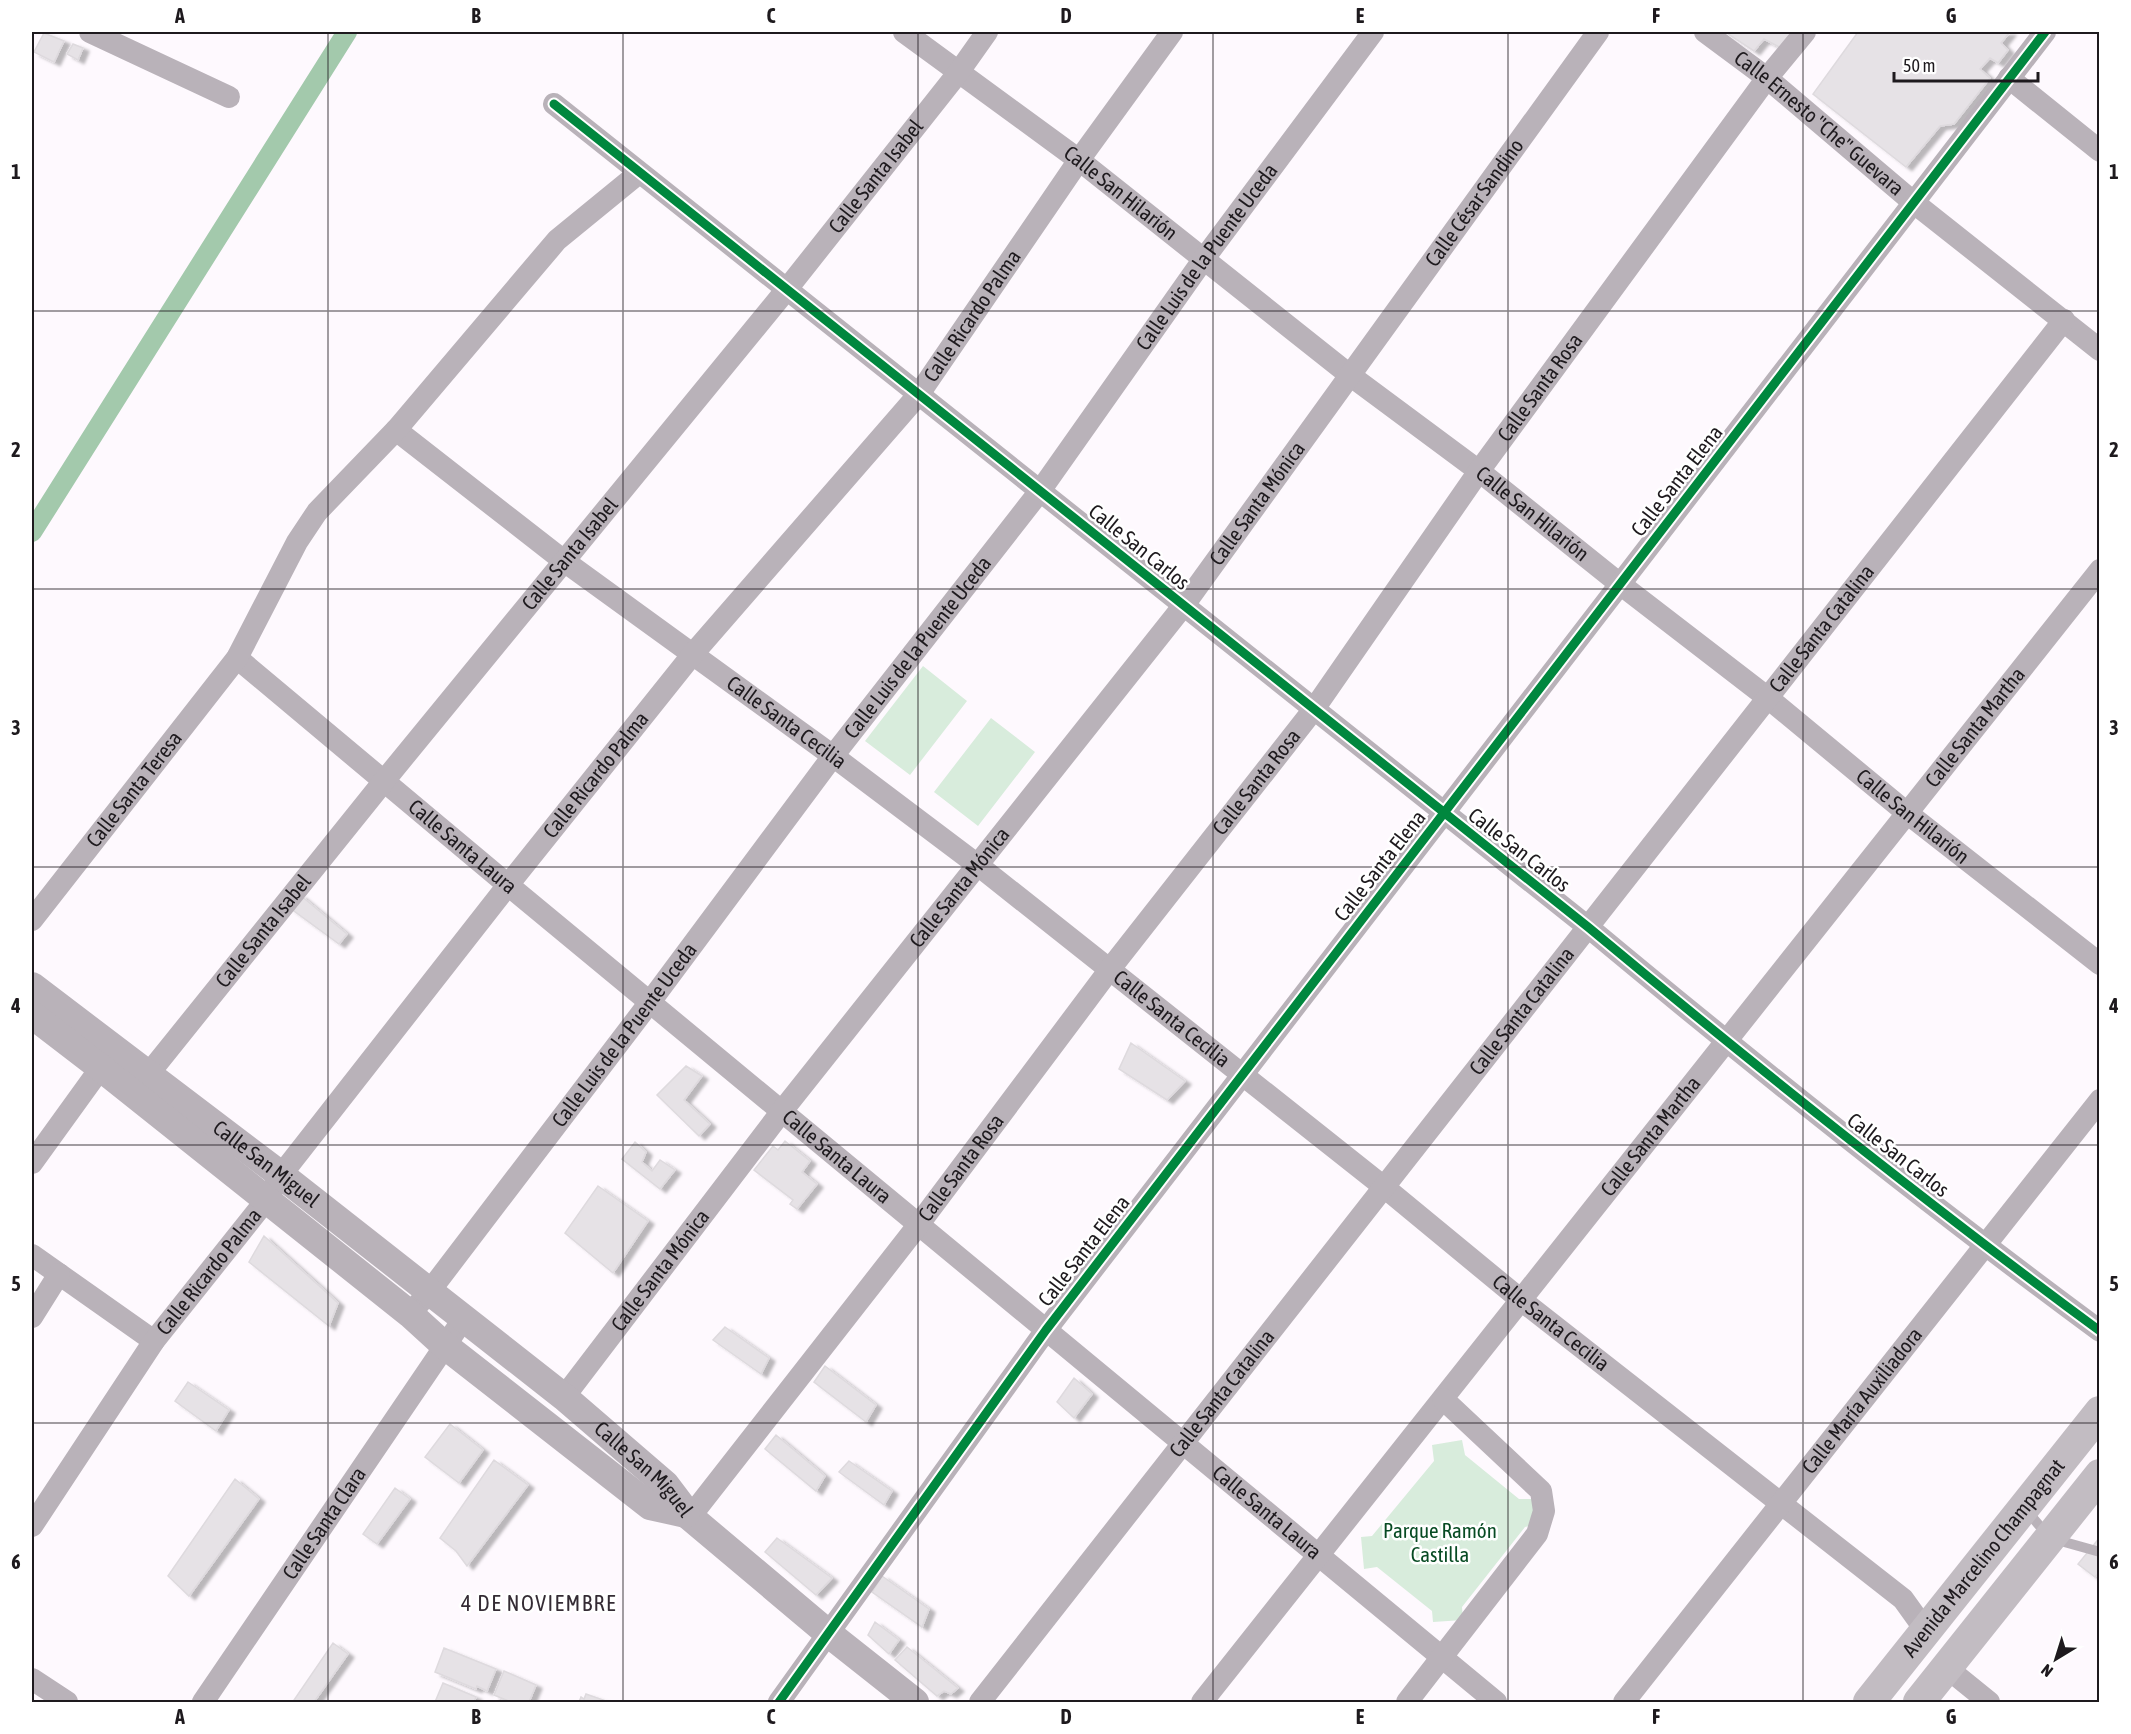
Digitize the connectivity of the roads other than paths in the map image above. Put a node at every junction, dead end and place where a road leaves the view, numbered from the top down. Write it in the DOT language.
graph roads {
  1 [pos="90,32"];
  2 [pos="904,32"];
  3 [pos="987,32"];
  4 [pos="1172,32"];
  5 [pos="1373,32"];
  6 [pos="1598,32"];
  7 [pos="1705,32"];
  8 [pos="1805,32"];
  9 [pos="2044,32"];
  10 [pos="958,73"];
  11 [pos="1767,78"];
  12 [pos="2009,78"];
  13 [pos="229,97"];
  14 [pos="554,104"];
  15 [pos="2100,151"];
  16 [pos="1079,160"];
  17 [pos="639,173"];
  18 [pos="1913,202"];
  19 [pos="1203,260"];
  20 [pos="787,289"];
  21 [pos="2064,320"];
  22 [pos="2100,350"];
  23 [pos="1351,376"];
  24 [pos="919,394"];
  25 [pos="396,430"];
  26 [pos="1479,471"];
  27 [pos="1040,491"];
  28 [pos="564,561"];
  29 [pos="2100,570"];
  30 [pos="1620,584"];
  31 [pos="1184,605"];
  32 [pos="692,655"];
  33 [pos="237,658"];
  34 [pos="1768,698"];
  35 [pos="1314,709"];
  36 [pos="833,756"];
  37 [pos="384,781"];
  38 [pos="1444,813"];
  39 [pos="1907,813"];
  40 [pos="979,866"];
  41 [pos="508,885"];
  42 [pos="32,920"];
  43 [pos="1588,927"];
  44 [pos="2100,964"];
  45 [pos="1110,969"];
  46 [pos="32,986"];
  47 [pos="651,1002"];
  48 [pos="32,1015"];
  49 [pos="1726,1042"];
  50 [pos="108,1058"];
  51 [pos="1242,1075"];
  52 [pos="140,1084"];
  53 [pos="2100,1100"];
  54 [pos="782,1111"];
  55 [pos="32,1163"];
  56 [pos="274,1187"];
  57 [pos="1384,1187"];
  58 [pos="919,1224"];
  59 [pos="1985,1246"];
  60 [pos="32,1255"];
  61 [pos="59,1274"];
  62 [pos="429,1292"];
  63 [pos="1521,1300"];
  64 [pos="410,1314"];
  65 [pos="32,1317"];
  66 [pos="464,1318"];
  67 [pos="1046,1330"];
  68 [pos="2100,1331"];
  69 [pos="154,1341"];
  70 [pos="444,1345"];
  71 [pos="564,1397"];
  72 [pos="1443,1399"];
  73 [pos="2100,1412"];
  74 [pos="1183,1443"];
  75 [pos="2100,1475"];
  76 [pos="1781,1502"];
  77 [pos="2024,1508"];
  78 [pos="688,1515"];
  79 [pos="32,1526"];
  80 [pos="2050,1538"];
  81 [pos="2100,1552"];
  82 [pos="1319,1556"];
  83 [pos="1926,1631"];
  84 [pos="829,1634"];
  85 [pos="1443,1658"];
  86 [pos="1947,1668"];
  87 [pos="32,1679"];
  88 [pos="67,1702"];
  89 [pos="203,1702"];
  90 [pos="779,1702"];
  91 [pos="915,1702"];
  92 [pos="980,1702"];
  93 [pos="1202,1702"];
  94 [pos="1407,1702"];
  95 [pos="1496,1702"];
  96 [pos="1624,1702"];
  97 [pos="1869,1702"];
  98 [pos="1919,1702"];
  99 [pos="1989,1702"];
  1 -- 13 [label="street"];
  2 -- 10 [label="street, Calle San Hilarión"];
  3 -- 10 [label="street, Calle Santa Isabel"];
  4 -- 16 [label="street, Calle Ricardo Palma"];
  5 -- 19 [label="street, Calle Luis de la Puente Uceda"];
  6 -- 23 [label="street, Calle César Sandino"];
  7 -- 11 [label="street, Calle Ernesto \"Che\" Guevara"];
  8 -- 11 [label="street, Calle Santa Rosa"];
  9 -- 12 [label="street, Calle Santa Elena"];
  10 -- 16 [label="street, Calle San Hilarión"];
  10 -- 20 [label="street, Calle Santa Isabel"];
  11 -- 18 [label="street, Calle Ernesto \"Che\" Guevara"];
  11 -- 26 [label="street, Calle Santa Rosa"];
  12 -- 15 [label="street"];
  12 -- 18 [label="street, Calle Santa Elena"];
  14 -- 17 [label="street, Calle San Carlos"];
  16 -- 19 [label="street, Calle San Hilarión"];
  16 -- 24 [label="street, Calle Ricardo Palma"];
  17 -- 20 [label="street, Calle San Carlos"];
  17 -- 25 [label="street, Calle Santa Teresa"];
  18 -- 21 [label="street, Calle Ernesto \"Che\" Guevara"];
  18 -- 30 [label="street, Calle Santa Elena"];
  19 -- 23 [label="street, Calle San Hilarión"];
  19 -- 27 [label="street, Calle Luis de la Puente Uceda"];
  20 -- 24 [label="street, Calle San Carlos"];
  20 -- 28 [label="street, Calle Santa Isabel"];
  21 -- 22 [label="street, Calle Ernesto \"Che\" Guevara"];
  21 -- 34 [label="street, Calle Santa Catalina"];
  23 -- 26 [label="street, Calle San Hilarión"];
  23 -- 31 [label="street, Calle Santa Mónica"];
  24 -- 27 [label="street, Calle San Carlos"];
  24 -- 32 [label="street, Calle Ricardo Palma"];
  25 -- 28 [label="street, Calle Santa Cecilia"];
  25 -- 33 [label="street, Calle Santa Teresa"];
  26 -- 30 [label="street, Calle San Hilarión"];
  26 -- 35 [label="street, Calle Santa Rosa"];
  27 -- 31 [label="street, Calle San Carlos"];
  27 -- 36 [label="street, Calle Luis de la Puente Uceda"];
  28 -- 32 [label="street, Calle Santa Cecilia"];
  28 -- 37 [label="street, Calle Santa Isabel"];
  29 -- 39 [label="street, Calle Santa Martha"];
  30 -- 34 [label="street, Calle San Hilarión"];
  30 -- 38 [label="street, Calle Santa Elena"];
  31 -- 35 [label="street, Calle San Carlos"];
  31 -- 40 [label="street, Calle Santa Mónica"];
  32 -- 36 [label="street, Calle Santa Cecilia"];
  32 -- 41 [label="street, Calle Ricardo Palma"];
  33 -- 37 [label="street, Calle Santa Laura"];
  33 -- 42 [label="street, Calle Santa Teresa"];
  34 -- 39 [label="street, Calle San Hilarión"];
  34 -- 43 [label="street, Calle Santa Catalina"];
  35 -- 38 [label="street, Calle San Carlos"];
  35 -- 45 [label="street, Calle Santa Rosa"];
  36 -- 40 [label="street, Calle Santa Cecilia"];
  36 -- 47 [label="street, Calle Luis de la Puente Uceda"];
  37 -- 41 [label="street, Calle Santa Laura"];
  37 -- 52 [label="street, Calle Santa Isabel"];
  38 -- 43 [label="street, Calle San Carlos"];
  38 -- 51 [label="street, Calle Santa Elena"];
  39 -- 44 [label="street, Calle San Hilarión"];
  39 -- 49 [label="street, Calle Santa Martha"];
  40 -- 45 [label="street, Calle Santa Cecilia"];
  40 -- 54 [label="street, Calle Santa Mónica"];
  41 -- 47 [label="street, Calle Santa Laura"];
  41 -- 56 [label="street, Calle Ricardo Palma"];
  43 -- 49 [label="street, Calle San Carlos"];
  43 -- 57 [label="street, Calle Santa Catalina"];
  45 -- 51 [label="street, Calle Santa Cecilia"];
  45 -- 58 [label="street, Calle Santa Rosa"];
  46 -- 50 [label="street, Calle San Miguel"];
  47 -- 54 [label="street, Calle Santa Laura"];
  47 -- 62 [label="street, Calle Luis de la Puente Uceda"];
  48 -- 50 [label="street, Calle San Miguel"];
  49 -- 59 [label="street, Calle San Carlos"];
  49 -- 63 [label="street, Calle Santa Martha"];
  50 -- 52 [label="street, Calle San Miguel"];
  50 -- 55 [label="street"];
  51 -- 57 [label="street, Calle Santa Cecilia"];
  51 -- 67 [label="street, Calle Santa Elena"];
  52 -- 56 [label="street, Calle San Miguel"];
  53 -- 59 [label="street, Calle María Auxiliadora"];
  54 -- 58 [label="street, Calle Santa Laura"];
  54 -- 71 [label="street, Calle Santa Mónica"];
  56 -- 62 [label="street, Calle San Miguel"];
  56 -- 64 [label="street, Calle San Miguel"];
  56 -- 69 [label="street, Calle Ricardo Palma"];
  57 -- 63 [label="street, Calle Santa Cecilia"];
  57 -- 74 [label="street, Calle Santa Catalina"];
  58 -- 67 [label="street, Calle Santa Laura"];
  58 -- 78 [label="street, Calle Santa Rosa"];
  59 -- 68 [label="street, Calle San Carlos"];
  59 -- 76 [label="street, Calle María Auxiliadora"];
  60 -- 61 [label="street"];
  61 -- 65 [label="street"];
  61 -- 69 [label="street"];
  62 -- 64 [label="street, Calle Luis de la Puente Uceda"];
  62 -- 66 [label="street, Calle San Miguel"];
  63 -- 72 [label="street, Calle Santa Martha"];
  63 -- 76 [label="street, Calle Santa Cecilia"];
  64 -- 70 [label="street, Calle San Miguel"];
  66 -- 70 [label="street, Calle Santa Clara"];
  66 -- 71 [label="street, Calle San Miguel"];
  67 -- 74 [label="street, Calle Santa Laura"];
  67 -- 84 [label="street, Calle Santa Elena"];
  69 -- 79 [label="street, Calle Ricardo Palma"];
  70 -- 78 [label="street, Calle San Miguel"];
  70 -- 89 [label="street, Calle Santa Clara"];
  71 -- 78 [label="street, Calle San Miguel"];
  72 -- 82 [label="street, Calle Santa Martha"];
  72 -- 85 [label="street"];
  73 -- 77 [label="main road, Avenida Marcelino Champagnat"];
  74 -- 82 [label="street, Calle Santa Laura"];
  74 -- 92 [label="street, Calle Santa Catalina"];
  75 -- 80 [label="main road, Avenida Marcelino Champagnat"];
  76 -- 83 [label="street, Calle Santa Cecilia"];
  76 -- 96 [label="street, Calle María Auxiliadora"];
  77 -- 80 [label="lane"];
  77 -- 83 [label="main road, Avenida Marcelino Champagnat"];
  78 -- 84 [label="street"];
  80 -- 81 [label="lane"];
  80 -- 86 [label="main road, Avenida Marcelino Champagnat"];
  82 -- 85 [label="street, Calle Santa Laura"];
  82 -- 93 [label="street, Calle Santa Martha"];
  83 -- 97 [label="main road, Avenida Marcelino Champagnat"];
  84 -- 90 [label="street, Calle Santa Elena"];
  84 -- 91 [label="street"];
  85 -- 94 [label="street"];
  85 -- 95 [label="street, Calle Santa Laura"];
  86 -- 98 [label="main road, Avenida Marcelino Champagnat"];
  86 -- 99 [label="street"];
  87 -- 88 [label="street"];
}
